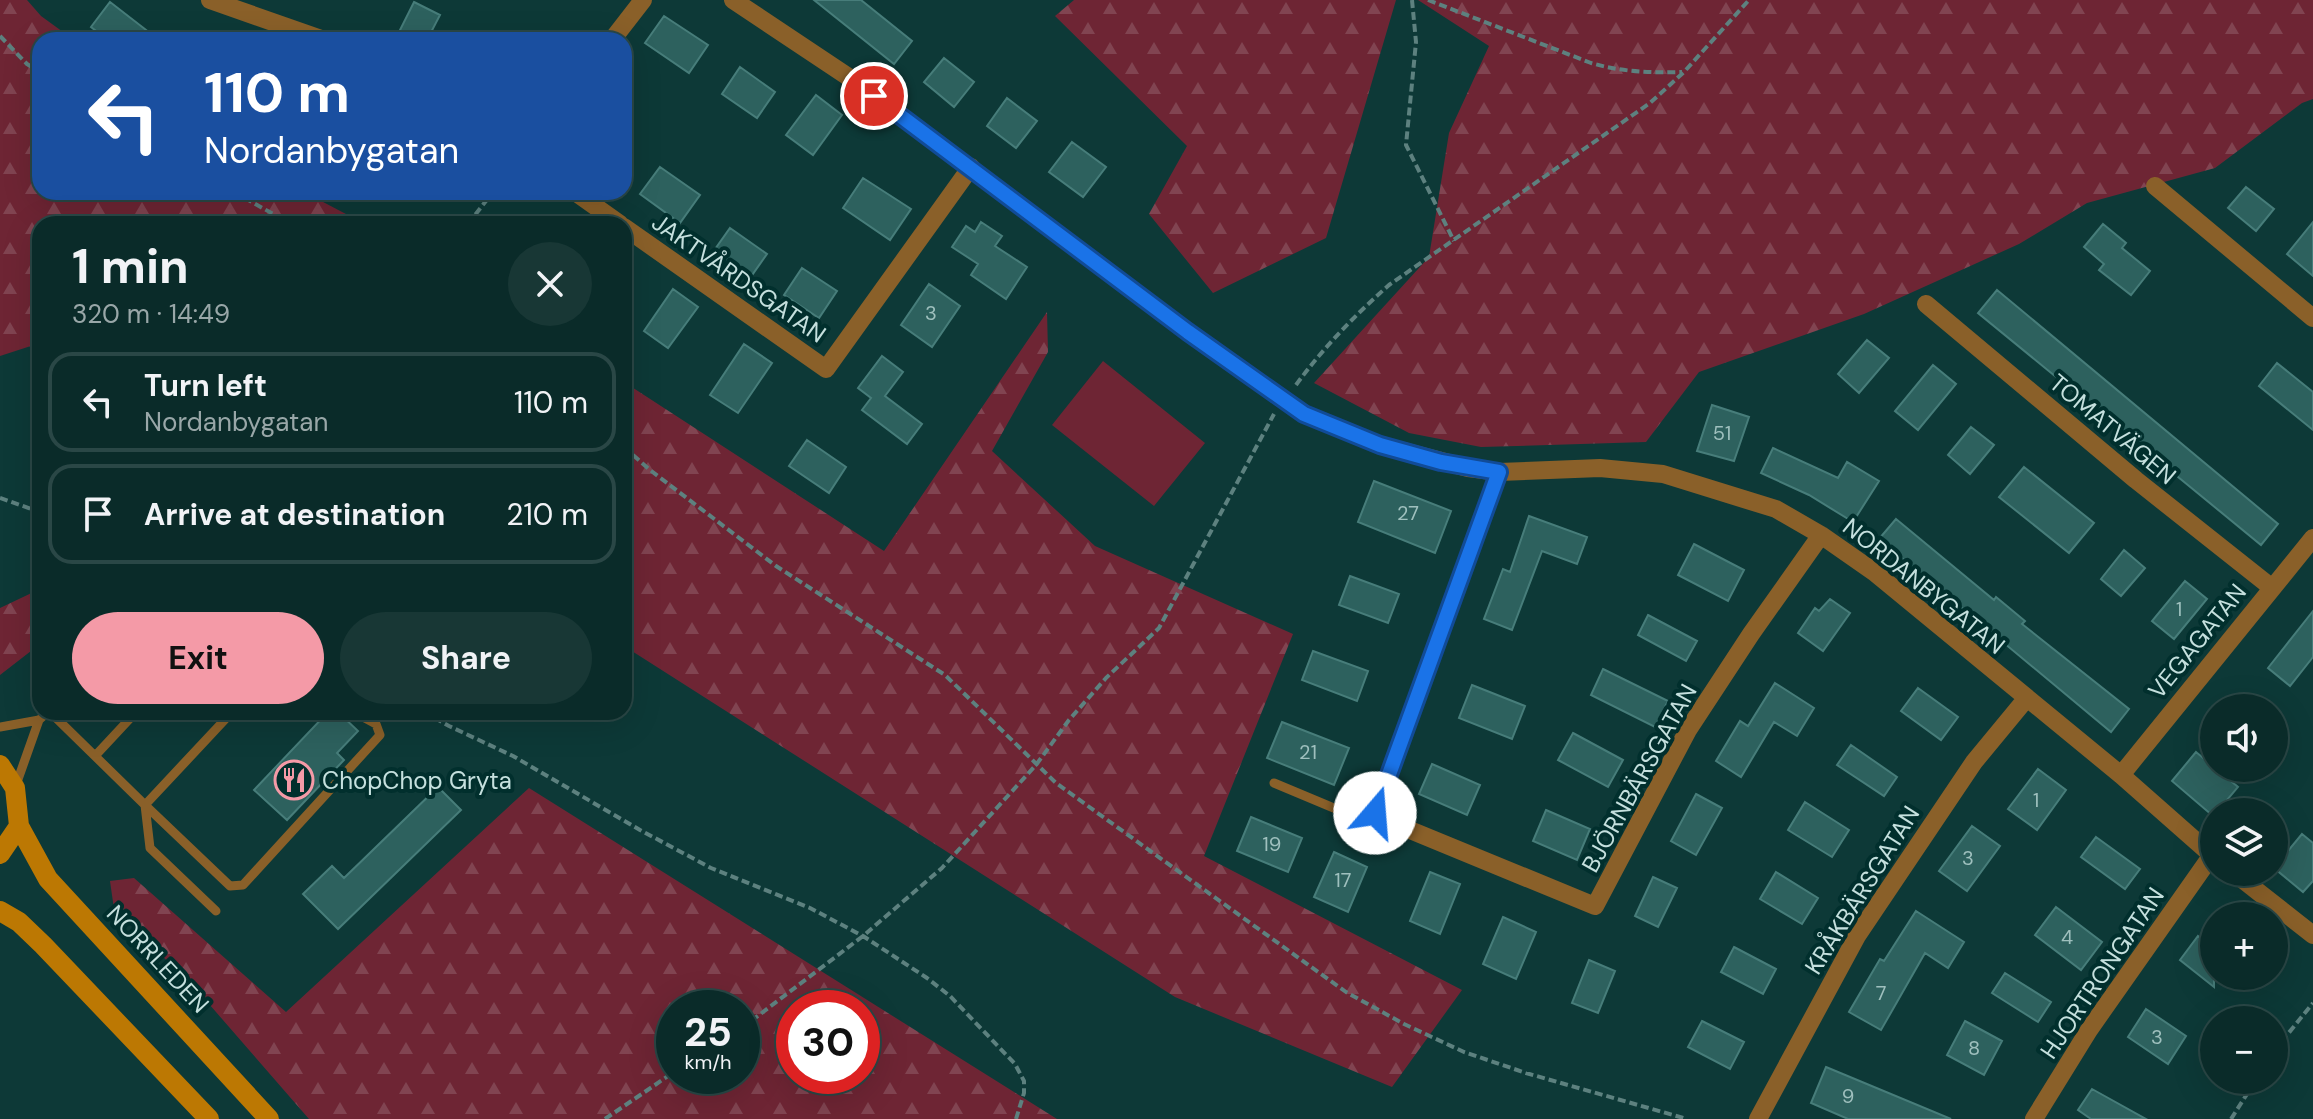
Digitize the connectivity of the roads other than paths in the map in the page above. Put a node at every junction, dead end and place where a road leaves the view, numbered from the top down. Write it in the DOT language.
graph roads {
  1 [pos="210,0"];
  2 [pos="643,0"];
  3 [pos="733,0"];
  4 [pos="301,32"];
  5 [pos="618,32"];
  6 [pos="971,167"];
  7 [pos="2155,186"];
  8 [pos="586,200"];
  9 [pos="608,216"];
  10 [pos="632,233"];
  11 [pos="1926,304"];
  12 [pos="2313,318"];
  13 [pos="1499,472"];
  14 [pos="1821,535"];
  15 [pos="2313,538"];
  16 [pos="2271,587"];
  17 [pos="2026,699"];
  18 [pos="39,720"];
  19 [pos="57,720"];
  20 [pos="129,720"];
  21 [pos="225,720"];
  22 [pos="369,720"];
  23 [pos="0,727"];
  24 [pos="95,756"];
  25 [pos="0,765"];
  26 [pos="2121,775"];
  27 [pos="1274,783"];
  28 [pos="15,788"];
  29 [pos="145,805"];
  30 [pos="1375,813"];
  31 [pos="19,826"];
  32 [pos="2200,845"];
  33 [pos="0,854"];
  34 [pos="2200,874"];
  35 [pos="2251,886"];
  36 [pos="0,911"];
  37 [pos="216,911"];
  38 [pos="2313,935"];
  39 [pos="209,1119"];
  40 [pos="269,1119"];
  41 [pos="1758,1119"];
  42 [pos="2034,1119"];
  1 -- 4 [label="street"];
  2 -- 5 [label="street"];
  3 -- 6 [label="street, NORDANBYGATAN"];
  6 -- 10 [label="street, JAKTVÅRDSGATAN"];
  6 -- 13 [label="street, NORDANBYGATAN"];
  7 -- 12 [label="street"];
  8 -- 9 [label="street, JAKTVÅRDSGATAN"];
  11 -- 16 [label="street, TOMATVÄGEN"];
  13 -- 14 [label="street, NORDANBYGATAN"];
  13 -- 30 [label="street"];
  14 -- 17 [label="street, NORDANBYGATAN"];
  14 -- 30 [label="street, BJÖRNBÄRSGATAN"];
  15 -- 16 [label="street, VEGAGATAN"];
  16 -- 26 [label="street, VEGAGATAN"];
  17 -- 26 [label="street, NORDANBYGATAN"];
  17 -- 41 [label="street, KRÅKBÄRSGATAN"];
  18 -- 23 [label="lane"];
  18 -- 28 [label="lane"];
  19 -- 24 [label="lane"];
  20 -- 24 [label="lane"];
  21 -- 29 [label="lane"];
  22 -- 29 [label="lane"];
  24 -- 29 [label="lane"];
  25 -- 28 [label="main road"];
  26 -- 32 [label="street, NORDANBYGATAN"];
  27 -- 30 [label="lane"];
  28 -- 31 [label="main road"];
  29 -- 37 [label="lane"];
  31 -- 33 [label="main road"];
  31 -- 40 [label="main road, NORRLEDEN"];
  34 -- 42 [label="street, HJORTRONGATAN"];
  35 -- 38 [label="street"];
  36 -- 39 [label="main road"];
}
